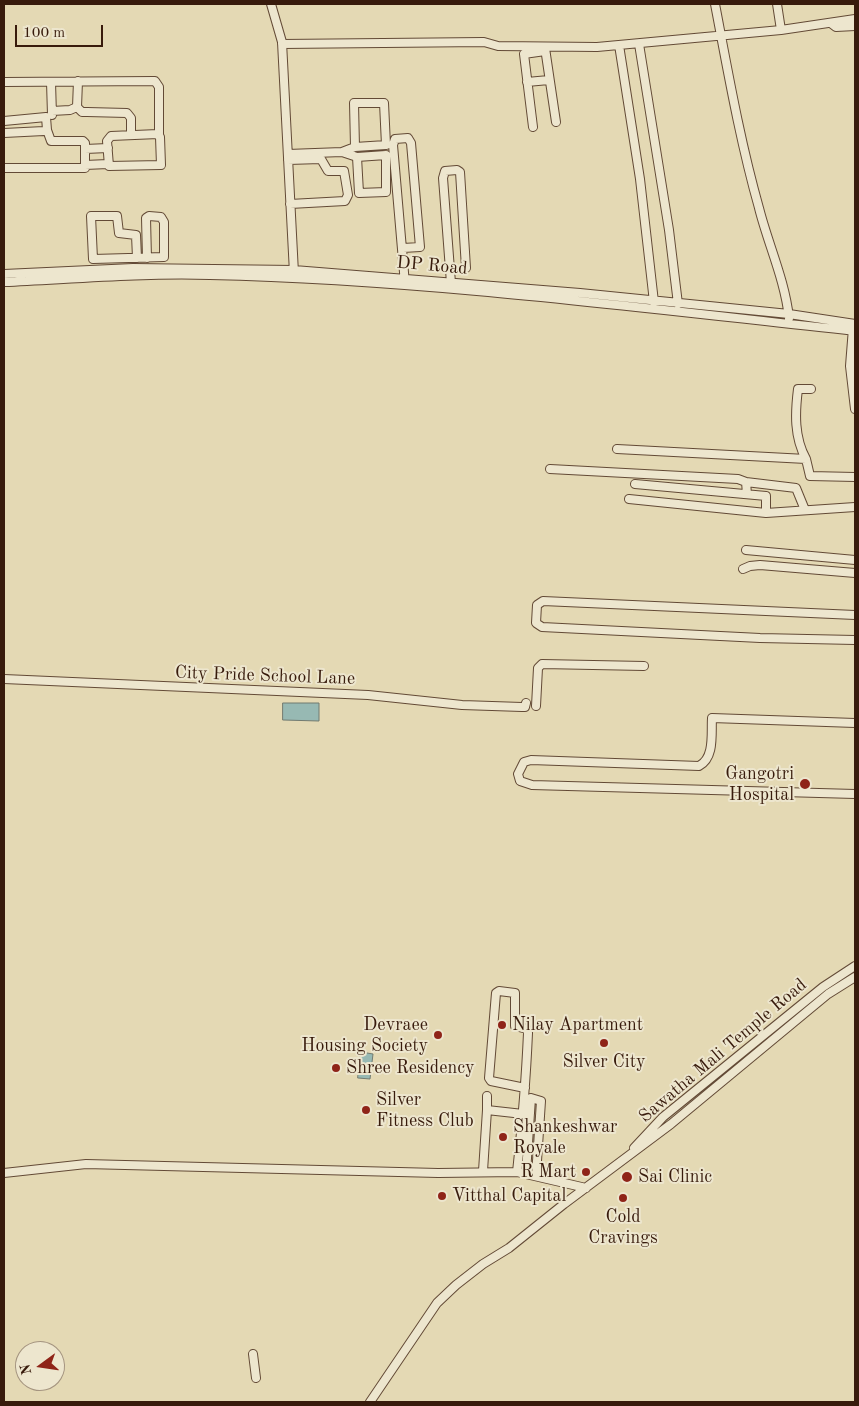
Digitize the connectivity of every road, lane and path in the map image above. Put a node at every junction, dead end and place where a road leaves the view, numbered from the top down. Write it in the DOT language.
graph roads {
  1 [pos="271,4"];
  2 [pos="715,4"];
  3 [pos="777,4"];
  4 [pos="855,19"];
  5 [pos="832,24"];
  6 [pos="855,26"];
  7 [pos="781,30"];
  8 [pos="721,35"];
  9 [pos="282,44"];
  10 [pos="639,44"];
  11 [pos="619,45"];
  12 [pos="545,49"];
  13 [pos="549,80"];
  14 [pos="4,82"];
  15 [pos="51,82"];
  16 [pos="78,82"];
  17 [pos="527,82"];
  18 [pos="77,107"];
  19 [pos="52,111"];
  20 [pos="48,120"];
  21 [pos="4,121"];
  22 [pos="556,122"];
  23 [pos="533,127"];
  24 [pos="47,130"];
  25 [pos="4,133"];
  26 [pos="131,135"];
  27 [pos="160,136"];
  28 [pos="355,147"];
  29 [pos="108,148"];
  30 [pos="85,149"];
  31 [pos="342,152"];
  32 [pos="288,157"];
  33 [pos="357,157"];
  34 [pos="108,164"];
  35 [pos="85,165"];
  36 [pos="4,168"];
  37 [pos="290,204"];
  38 [pos="403,248"];
  39 [pos="143,258"];
  40 [pos="144,268"];
  41 [pos="466,268"];
  42 [pos="103,273"];
  43 [pos="4,274"];
  44 [pos="294,274"];
  45 [pos="4,282"];
  46 [pos="405,282"];
  47 [pos="452,283"];
  48 [pos="654,302"];
  49 [pos="678,304"];
  50 [pos="789,318"];
  51 [pos="854,327"];
  52 [pos="853,366"];
  53 [pos="811,389"];
  54 [pos="855,407"];
  55 [pos="617,449"];
  56 [pos="806,459"];
  57 [pos="550,469"];
  58 [pos="855,477"];
  59 [pos="746,482"];
  60 [pos="635,484"];
  61 [pos="747,494"];
  62 [pos="629,499"];
  63 [pos="855,507"];
  64 [pos="804,510"];
  65 [pos="766,512"];
  66 [pos="746,550"];
  67 [pos="855,560"];
  68 [pos="743,569"];
  69 [pos="855,573"];
  70 [pos="855,615"];
  71 [pos="855,640"];
  72 [pos="644,666"];
  73 [pos="4,679"];
  74 [pos="526,705"];
  75 [pos="536,706"];
  76 [pos="855,723"];
  77 [pos="855,794"];
  78 [pos="855,966"];
  79 [pos="855,977"];
  80 [pos="525,1088"];
  81 [pos="487,1096"];
  82 [pos="487,1110"];
  83 [pos="523,1114"];
  84 [pos="617,1166"];
  85 [pos="483,1171"];
  86 [pos="521,1172"];
  87 [pos="4,1173"];
  88 [pos="536,1176"];
  89 [pos="586,1188"];
  90 [pos="253,1354"];
  91 [pos="256,1378"];
  92 [pos="370,1402"];
  1 -- 9 [label="street"];
  2 -- 8 [label="street"];
  3 -- 7 [label="street"];
  4 -- 5 [label="street"];
  5 -- 6 [label="street"];
  5 -- 7 [label="street"];
  7 -- 8 [label="street"];
  8 -- 10 [label="street"];
  8 -- 50 [label="street"];
  9 -- 12 [label="street"];
  9 -- 32 [label="street"];
  10 -- 11 [label="street"];
  10 -- 49 [label="street"];
  11 -- 12 [label="street"];
  11 -- 48 [label="street"];
  12 -- 13 [label="street"];
  12 -- 17 [label="street"];
  13 -- 17 [label="street"];
  13 -- 22 [label="street"];
  14 -- 15 [label="street"];
  15 -- 16 [label="street"];
  15 -- 19 [label="street"];
  16 -- 18 [label="street"];
  16 -- 27 [label="street"];
  17 -- 23 [label="street"];
  18 -- 19 [label="street"];
  18 -- 26 [label="street"];
  19 -- 20 [label="street"];
  20 -- 21 [label="street"];
  20 -- 24 [label="street"];
  24 -- 25 [label="street"];
  24 -- 30 [label="street"];
  26 -- 27 [label="street"];
  26 -- 29 [label="street"];
  27 -- 34 [label="street"];
  28 -- 28 [label="street"];
  28 -- 31 [label="street"];
  29 -- 30 [label="street"];
  29 -- 34 [label="street"];
  30 -- 35 [label="street"];
  31 -- 32 [label="street"];
  31 -- 33 [label="street"];
  32 -- 37 [label="street"];
  32 -- 37 [label="street"];
  33 -- 33 [label="street"];
  34 -- 35 [label="street"];
  35 -- 36 [label="street"];
  37 -- 44 [label="street"];
  38 -- 38 [label="street"];
  38 -- 46 [label="street"];
  39 -- 39 [label="street"];
  39 -- 39 [label="street"];
  39 -- 40 [label="street"];
  40 -- 42 [label="street, DP Road"];
  40 -- 44 [label="street, DP Road"];
  41 -- 47 [label="street"];
  42 -- 43 [label="street, DP Road"];
  42 -- 44 [label="street, DP Road"];
  42 -- 45 [label="street, DP Road"];
  44 -- 46 [label="street, DP Road"];
  46 -- 47 [label="street, DP Road"];
  46 -- 50 [label="street, DP Road"];
  47 -- 48 [label="street, DP Road"];
  48 -- 49 [label="street, DP Road"];
  49 -- 50 [label="street, DP Road"];
  50 -- 51 [label="street, DP Road"];
  51 -- 52 [label="street"];
  52 -- 54 [label="street"];
  53 -- 56 [label="street"];
  55 -- 56 [label="street"];
  56 -- 58 [label="street"];
  57 -- 59 [label="street"];
  59 -- 61 [label="street"];
  59 -- 64 [label="street"];
  60 -- 61 [label="street"];
  61 -- 65 [label="street"];
  62 -- 65 [label="street"];
  63 -- 64 [label="street"];
  64 -- 65 [label="street"];
  66 -- 67 [label="street"];
  68 -- 69 [label="street"];
  70 -- 71 [label="street"];
  72 -- 75 [label="street"];
  73 -- 74 [label="street, City Pride School Lane"];
  76 -- 77 [label="street"];
  78 -- 84 [label="street, Sawatha Mali Temple Road"];
  79 -- 84 [label="street, Sawatha Mali Temple Road"];
  80 -- 80 [label="street"];
  80 -- 83 [label="street"];
  81 -- 82 [label="street"];
  82 -- 83 [label="street"];
  82 -- 85 [label="street"];
  83 -- 86 [label="street"];
  84 -- 89 [label="street, Sawatha Mali Temple Road"];
  85 -- 86 [label="street"];
  85 -- 87 [label="street"];
  86 -- 88 [label="street"];
  86 -- 88 [label="street"];
  88 -- 89 [label="street"];
  89 -- 92 [label="street, Sawatha Mali Temple Road"];
  90 -- 91 [label="street"];
}
